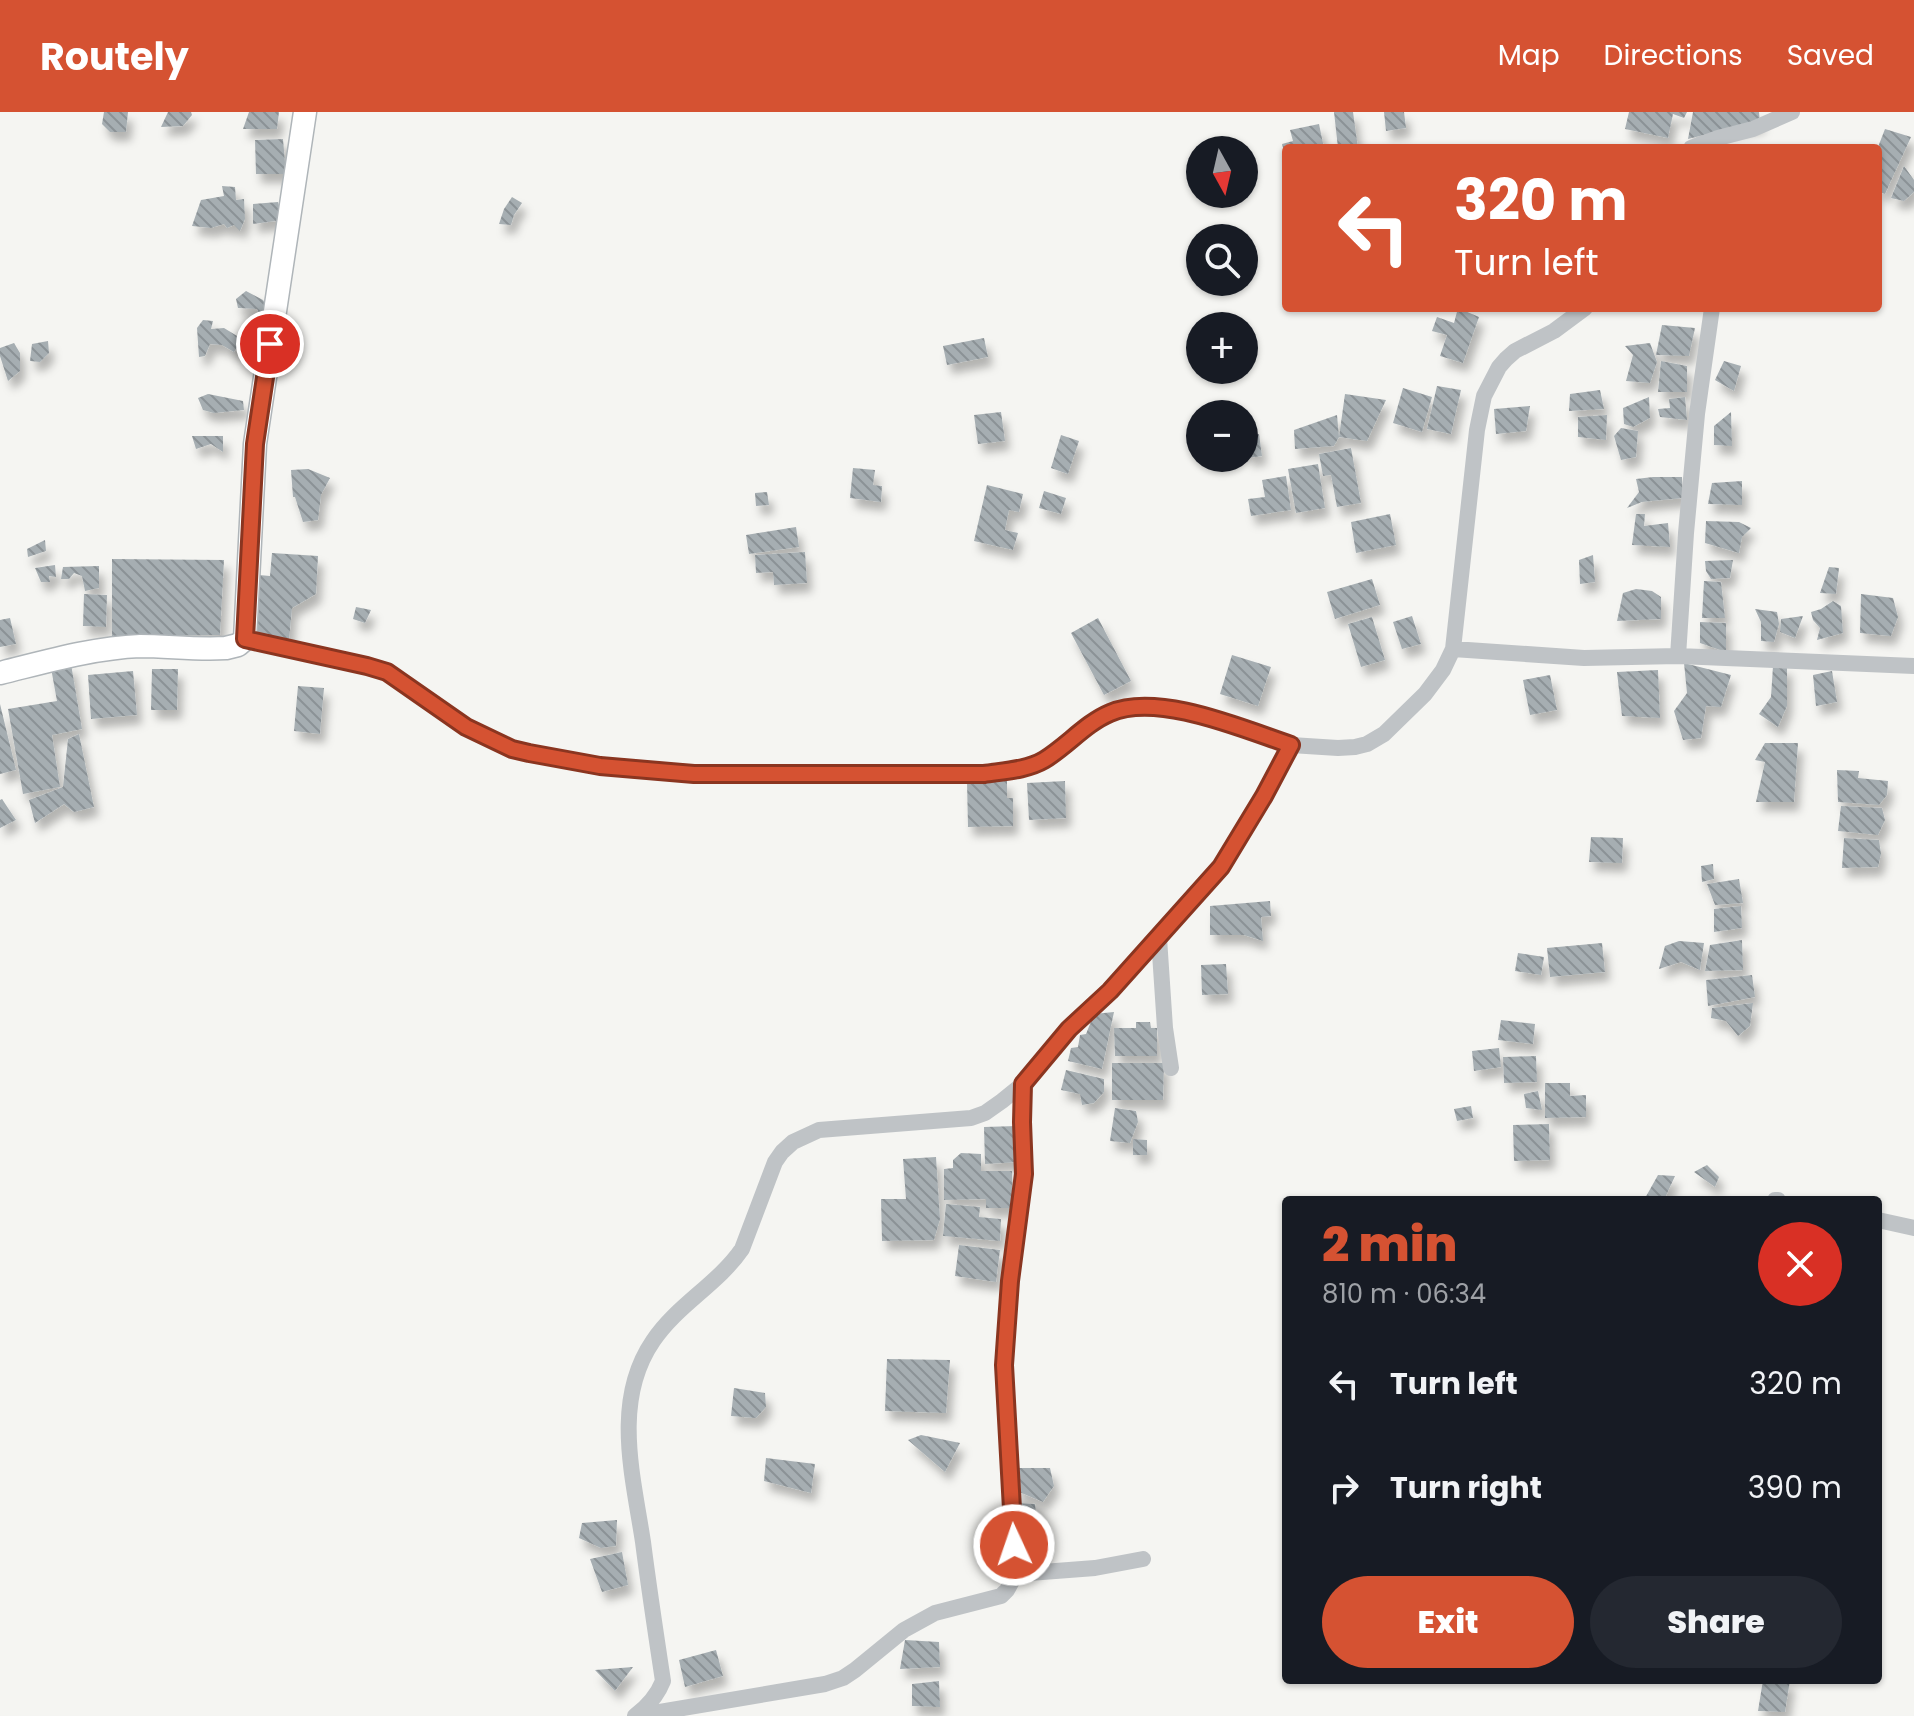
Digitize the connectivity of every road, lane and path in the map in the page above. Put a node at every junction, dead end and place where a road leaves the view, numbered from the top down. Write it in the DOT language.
graph roads {
  1 [pos="305,112"];
  2 [pos="1792,112"];
  3 [pos="1702,144"];
  4 [pos="1580,312"];
  5 [pos="1711,312"];
  6 [pos="245,639"];
  7 [pos="1453,649"];
  8 [pos="1678,656"];
  9 [pos="1914,666"];
  10 [pos="0,673"];
  11 [pos="1291,745"];
  12 [pos="1159,938"];
  13 [pos="1171,1068"];
  14 [pos="1023,1084"];
  15 [pos="1882,1221"];
  16 [pos="1914,1228"];
  17 [pos="1143,1559"];
  18 [pos="1016,1574"];
  19 [pos="635,1716"];
  1 -- 6 [label="street"];
  2 -- 3 [label="street"];
  4 -- 7 [label="street"];
  5 -- 8 [label="street"];
  6 -- 10 [label="street"];
  6 -- 11 [label="street"];
  7 -- 8 [label="street"];
  7 -- 11 [label="street"];
  8 -- 9 [label="street"];
  11 -- 12 [label="street"];
  12 -- 13 [label="street"];
  12 -- 14 [label="street"];
  14 -- 18 [label="street"];
  14 -- 19 [label="street"];
  15 -- 16 [label="street"];
  17 -- 18 [label="street"];
  18 -- 19 [label="street"];
}
